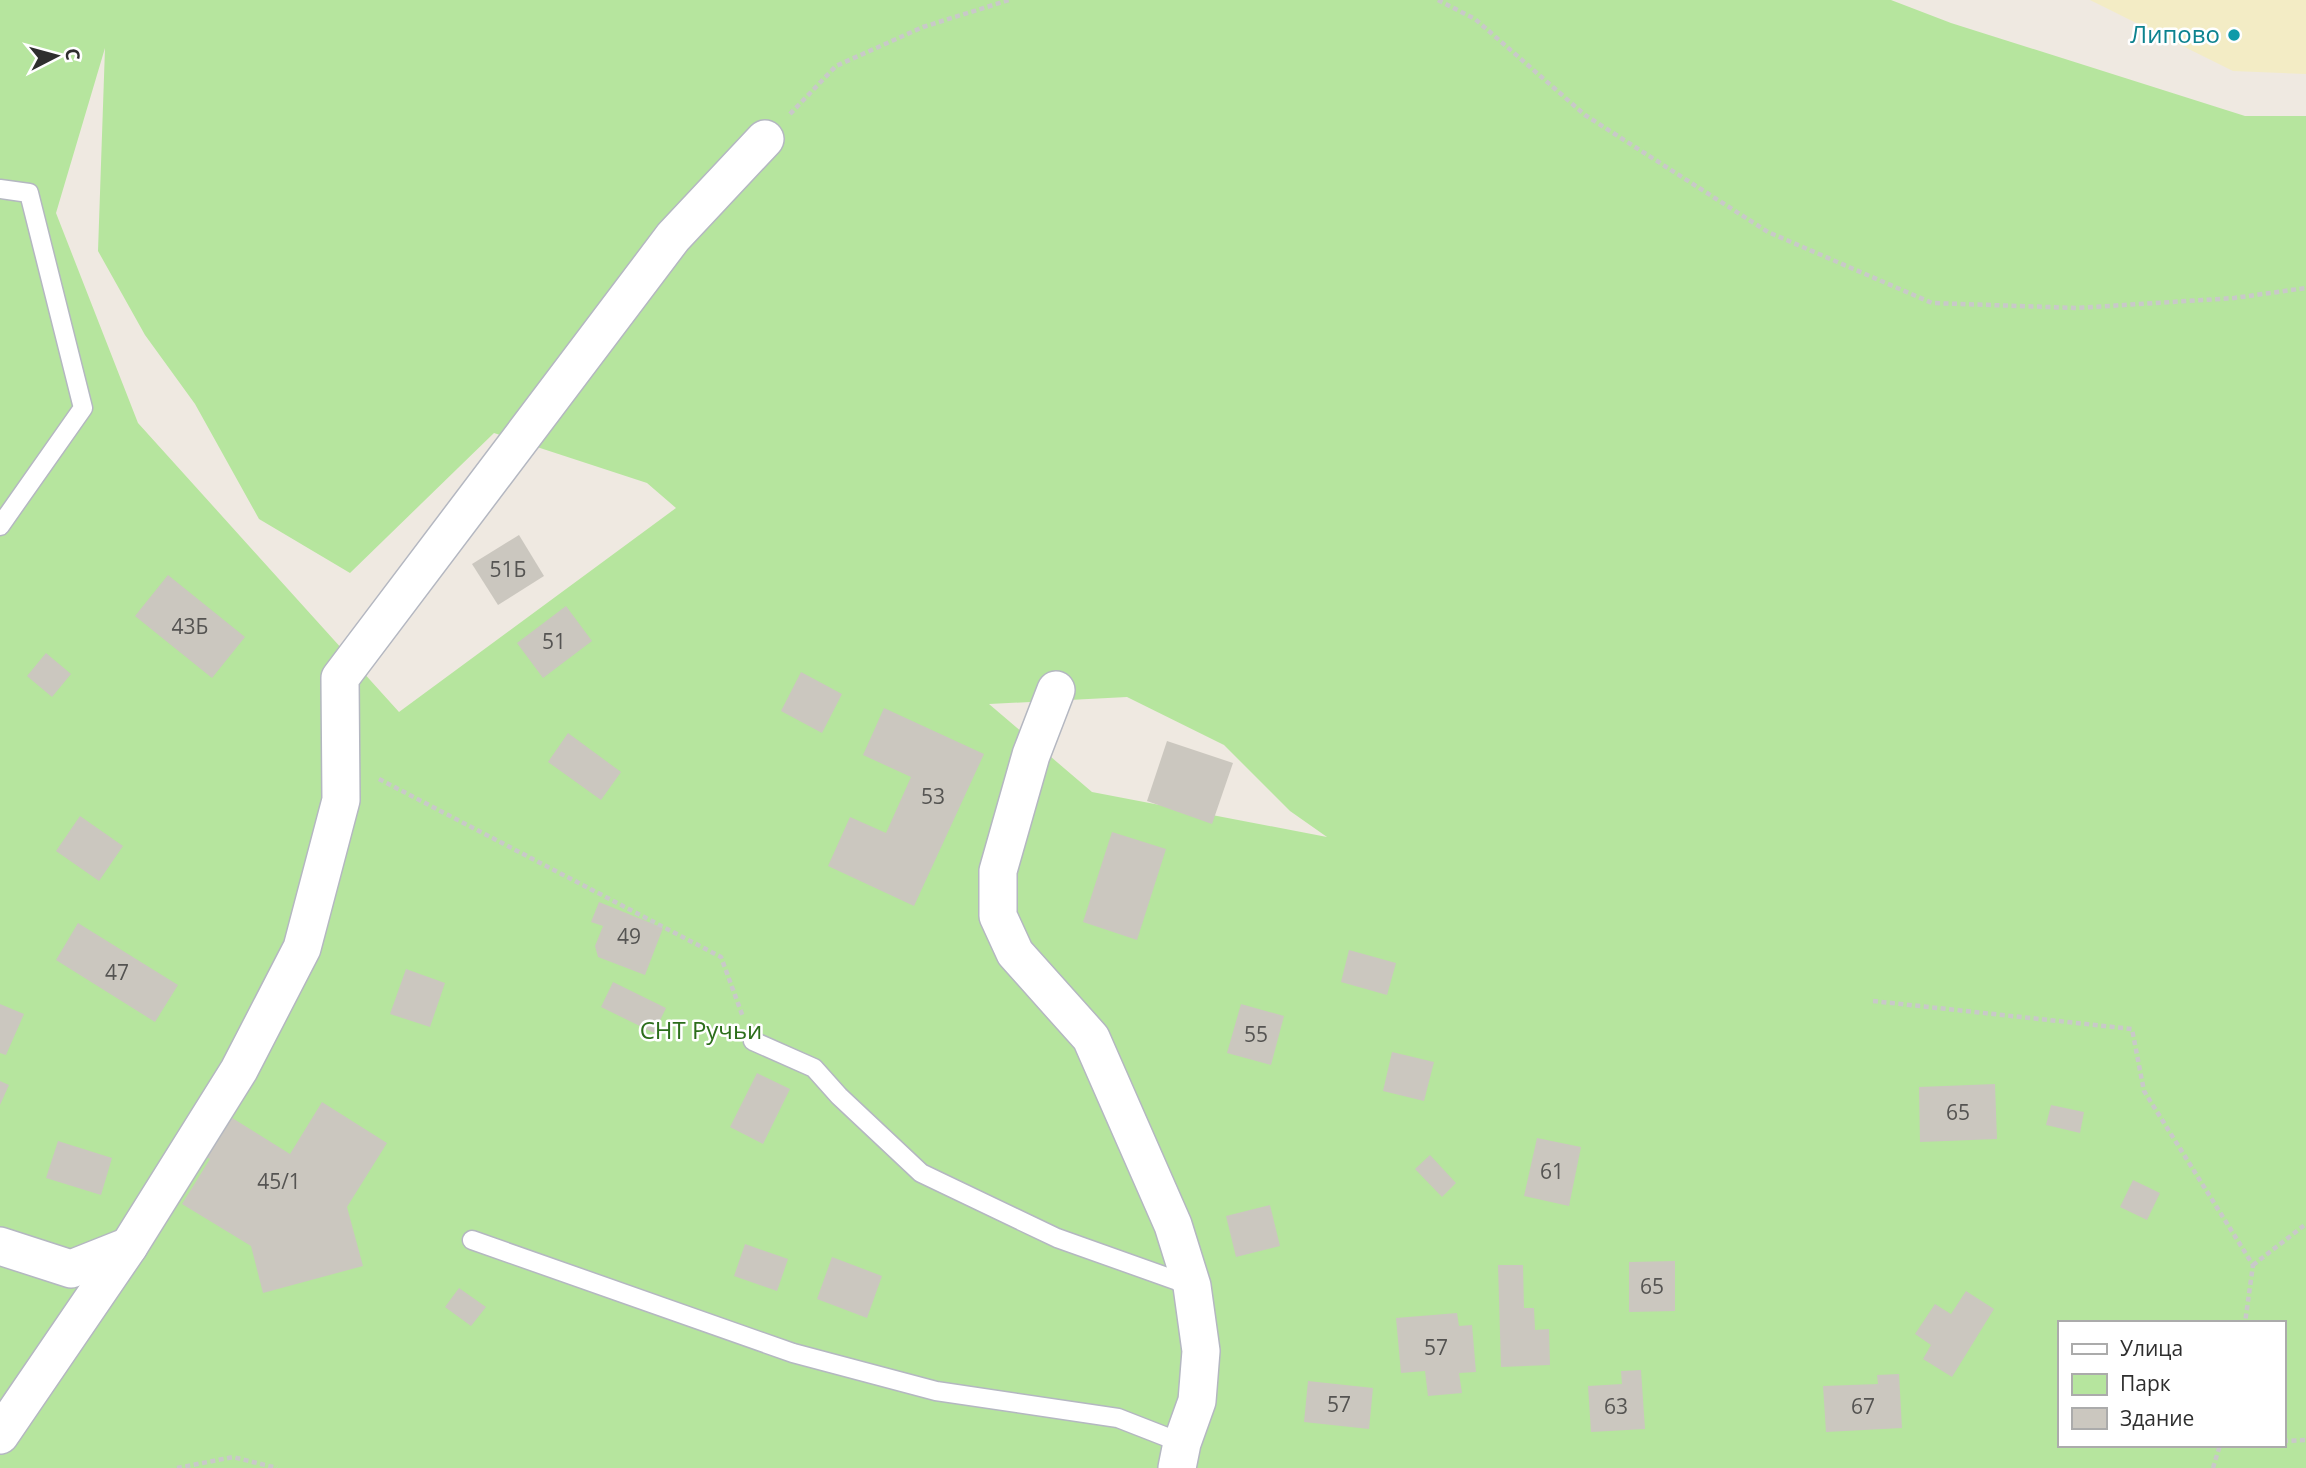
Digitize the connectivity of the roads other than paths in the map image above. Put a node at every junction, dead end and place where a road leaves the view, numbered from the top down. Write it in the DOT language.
graph roads {
  1 [pos="765,139"];
  2 [pos="0,189"];
  3 [pos="0,526"];
  4 [pos="1056,690"];
  5 [pos="753,1041"];
  6 [pos="472,1240"];
  7 [pos="0,1246"];
  8 [pos="129,1246"];
  9 [pos="1192,1286"];
  10 [pos="0,1435"];
  11 [pos="1180,1455"];
  1 -- 8 [label="street"];
  2 -- 3 [label="lane"];
  4 -- 9 [label="street"];
  5 -- 9 [label="lane"];
  6 -- 11 [label="lane"];
  7 -- 8 [label="street"];
  8 -- 10 [label="street"];
  9 -- 11 [label="street"];
}
